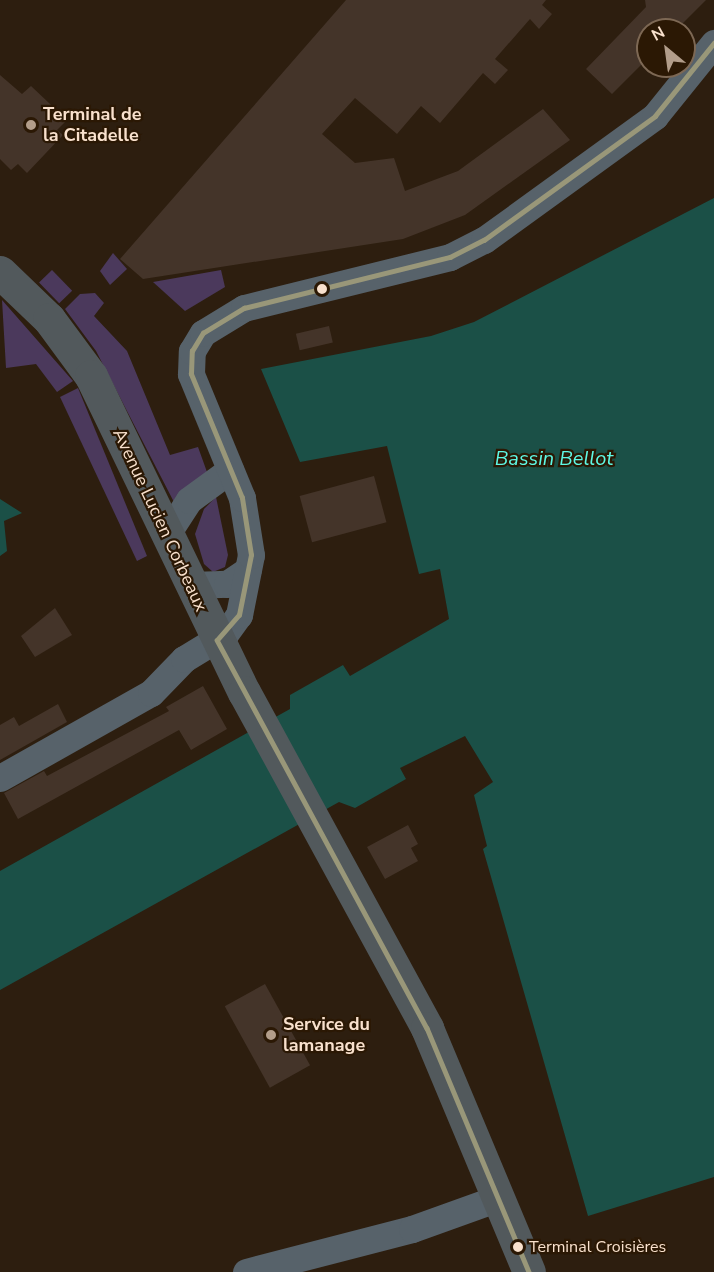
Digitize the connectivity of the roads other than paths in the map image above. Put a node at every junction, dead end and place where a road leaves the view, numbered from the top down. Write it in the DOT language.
graph roads {
  1 [pos="714,43"];
  2 [pos="0,272"];
  3 [pos="231,470"];
  4 [pos="167,534"];
  5 [pos="248,570"];
  6 [pos="192,585"];
  7 [pos="217,640"];
  8 [pos="0,778"];
  9 [pos="498,1198"];
  10 [pos="246,1272"];
  11 [pos="529,1272"];
  1 -- 3 [label="street"];
  2 -- 4 [label="main road, Avenue Lucien Corbeaux"];
  3 -- 4 [label="street"];
  3 -- 5 [label="street"];
  4 -- 6 [label="main road, Avenue Lucien Corbeaux"];
  5 -- 6 [label="street"];
  5 -- 7 [label="street"];
  6 -- 7 [label="main road, Avenue Lucien Corbeaux"];
  7 -- 8 [label="street"];
  7 -- 9 [label="main road, Avenue Lucien Corbeaux"];
  9 -- 10 [label="street"];
  9 -- 11 [label="main road, Avenue Lucien Corbeaux"];
}
